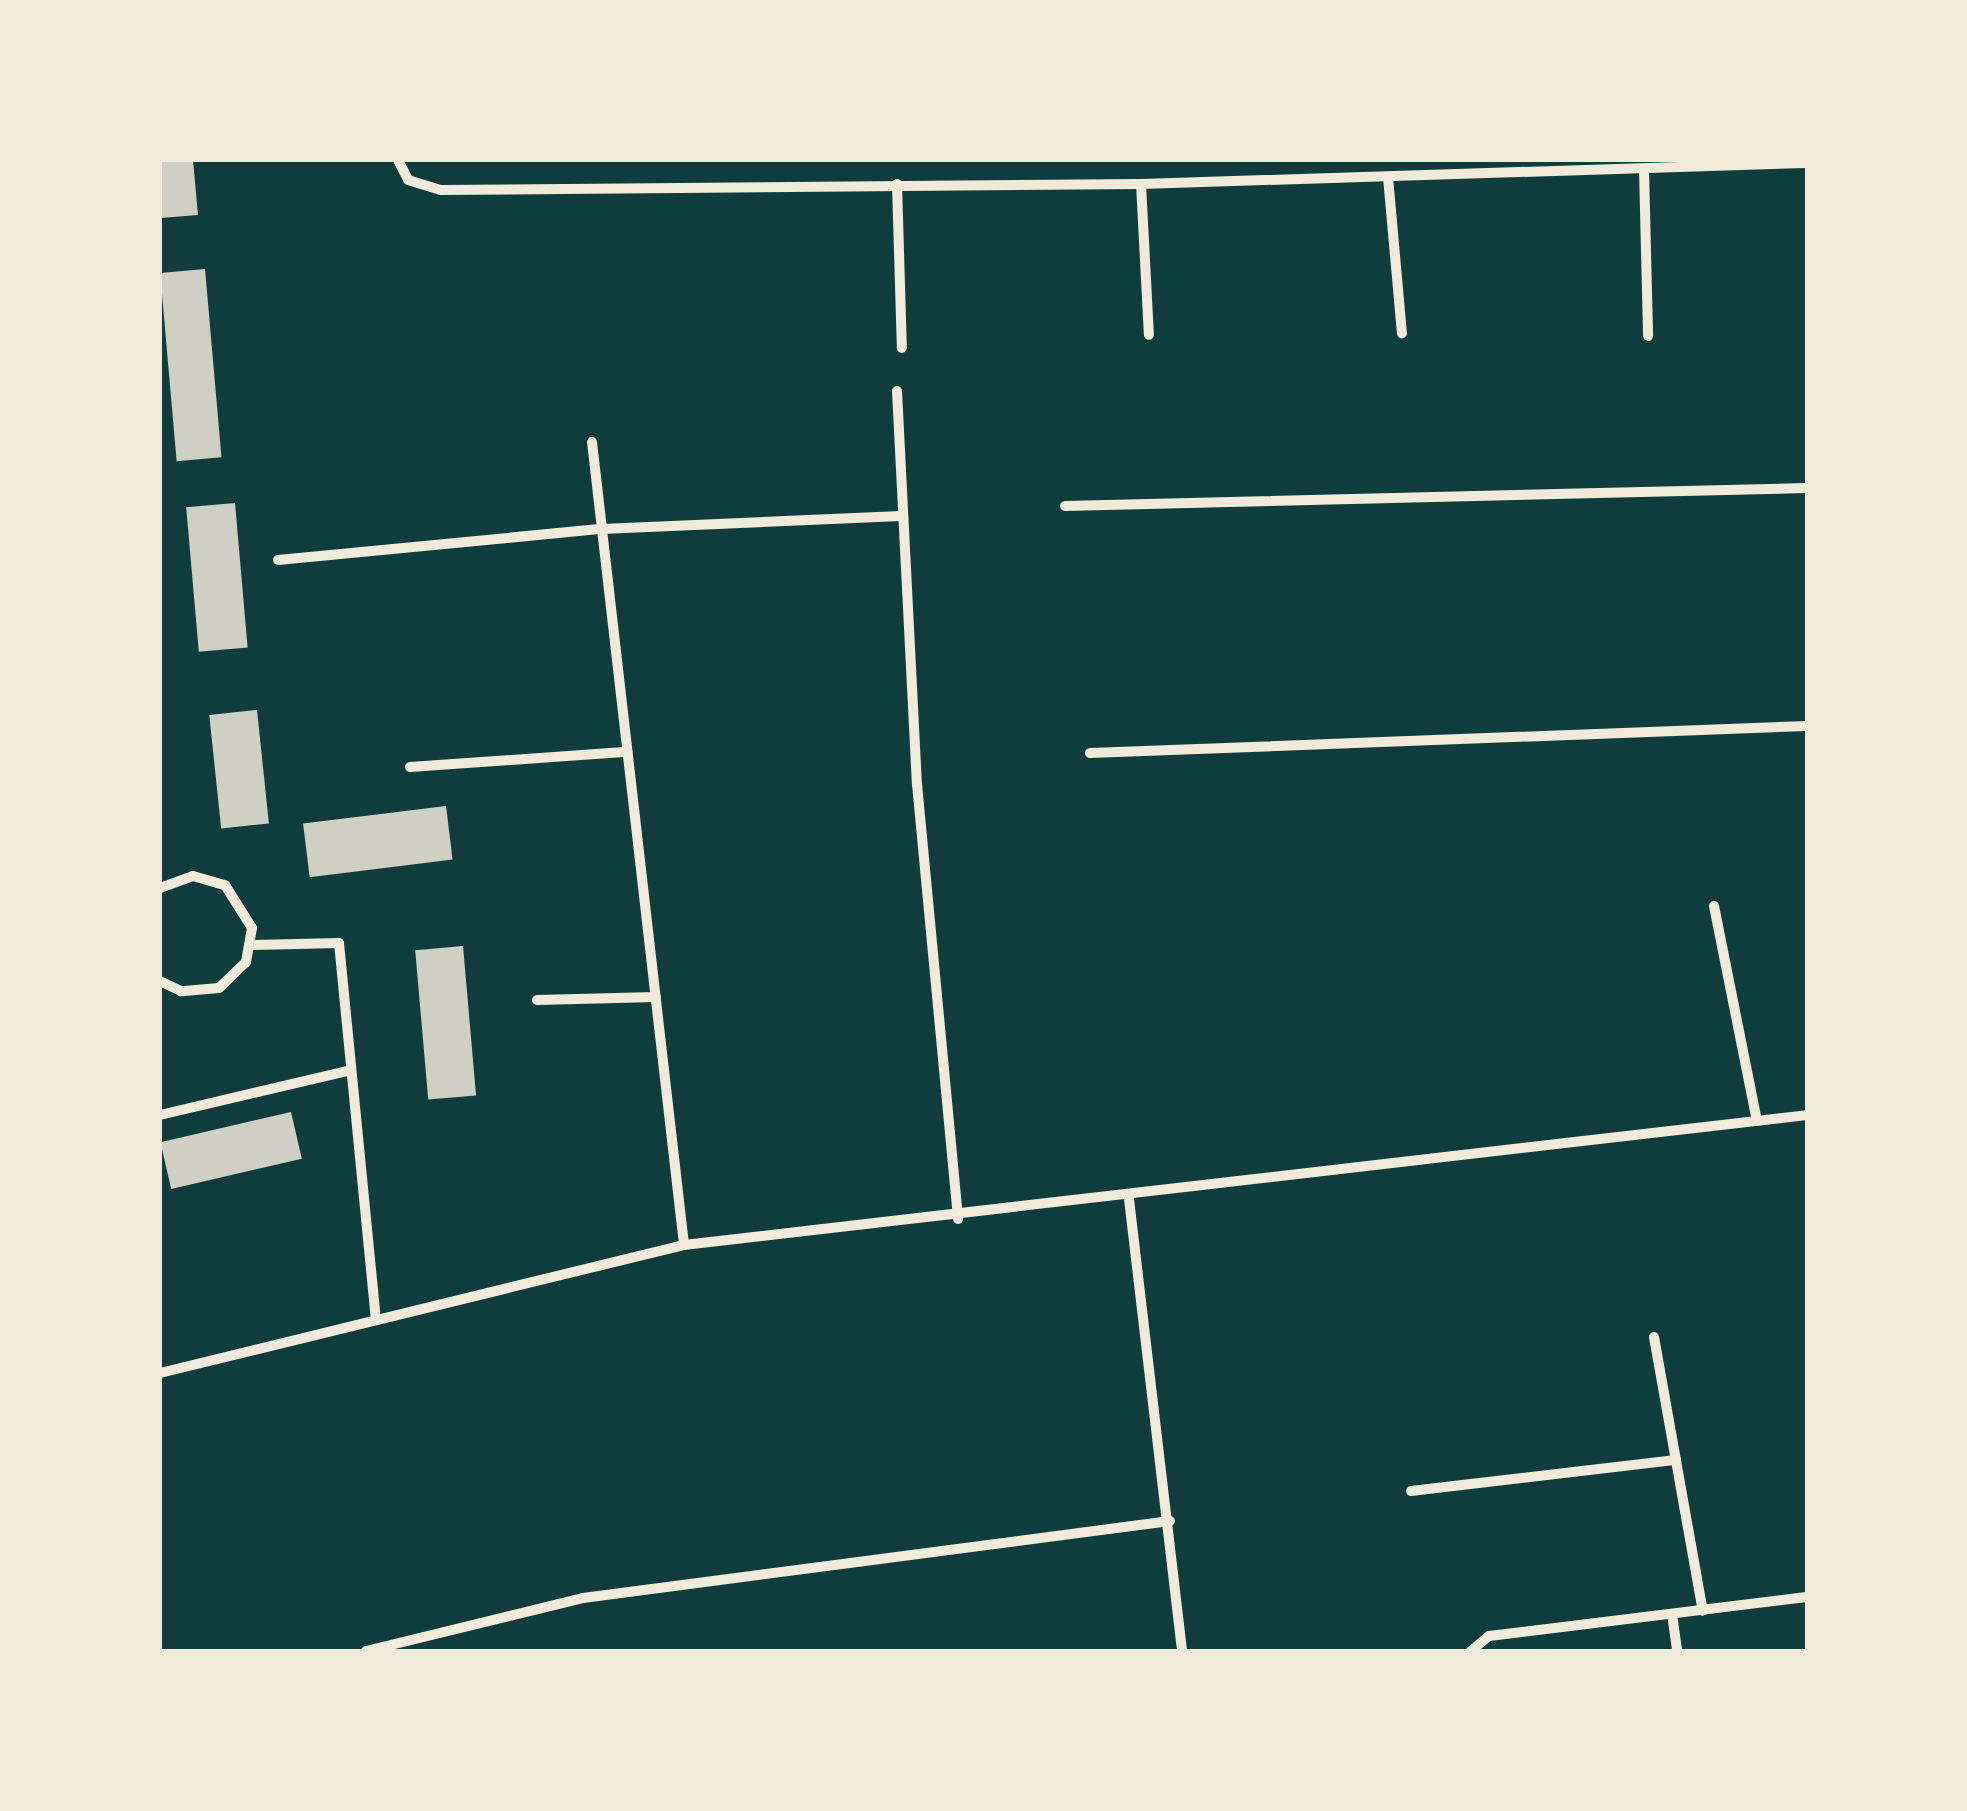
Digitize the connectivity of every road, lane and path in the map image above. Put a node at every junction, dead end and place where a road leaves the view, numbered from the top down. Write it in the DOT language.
graph roads {
  1 [pos="398,160"];
  2 [pos="1807,164"];
  3 [pos="1644,169"];
  4 [pos="1388,176"];
  5 [pos="896,184"];
  6 [pos="1141,184"];
  7 [pos="1402,333"];
  8 [pos="1149,335"];
  9 [pos="1648,336"];
  10 [pos="902,348"];
  11 [pos="897,391"];
  12 [pos="592,442"];
  13 [pos="1807,488"];
  14 [pos="1065,506"];
  15 [pos="901,516"];
  16 [pos="602,530"];
  17 [pos="278,560"];
  18 [pos="1807,726"];
  19 [pos="628,752"];
  20 [pos="1090,754"];
  21 [pos="410,767"];
  22 [pos="160,888"];
  23 [pos="1714,906"];
  24 [pos="252,945"];
  25 [pos="160,981"];
  26 [pos="656,997"];
  27 [pos="537,1000"];
  28 [pos="348,1071"];
  29 [pos="1807,1115"];
  30 [pos="160,1116"];
  31 [pos="1757,1122"];
  32 [pos="1128,1199"];
  33 [pos="958,1219"];
  34 [pos="684,1246"];
  35 [pos="376,1318"];
  36 [pos="1654,1336"];
  37 [pos="160,1373"];
  38 [pos="1676,1460"];
  39 [pos="1411,1491"];
  40 [pos="1170,1521"];
  41 [pos="1807,1597"];
  42 [pos="1703,1610"];
  43 [pos="1672,1614"];
  44 [pos="366,1651"];
  45 [pos="1182,1651"];
  46 [pos="1471,1651"];
  47 [pos="1677,1651"];
  1 -- 5 [label="street"];
  2 -- 3 [label="street"];
  3 -- 4 [label="street"];
  3 -- 9 [label="street"];
  4 -- 6 [label="street"];
  4 -- 7 [label="street"];
  5 -- 6 [label="street"];
  5 -- 10 [label="street"];
  6 -- 8 [label="street"];
  11 -- 15 [label="street"];
  12 -- 16 [label="street"];
  13 -- 14 [label="street"];
  15 -- 16 [label="street"];
  15 -- 33 [label="street"];
  16 -- 17 [label="street"];
  16 -- 19 [label="street"];
  18 -- 20 [label="street"];
  19 -- 21 [label="street"];
  19 -- 26 [label="street"];
  22 -- 24 [label="street"];
  23 -- 31 [label="street"];
  24 -- 25 [label="street"];
  24 -- 28 [label="street"];
  26 -- 27 [label="street"];
  26 -- 34 [label="street"];
  28 -- 30 [label="street"];
  28 -- 35 [label="street"];
  29 -- 31 [label="street"];
  31 -- 32 [label="street"];
  32 -- 33 [label="street"];
  32 -- 40 [label="street"];
  33 -- 34 [label="street"];
  34 -- 35 [label="street"];
  35 -- 37 [label="street"];
  36 -- 38 [label="street"];
  38 -- 39 [label="street"];
  38 -- 42 [label="street"];
  40 -- 44 [label="street"];
  40 -- 45 [label="street"];
  41 -- 42 [label="street"];
  42 -- 43 [label="street"];
  43 -- 46 [label="street"];
  43 -- 47 [label="street"];
}
